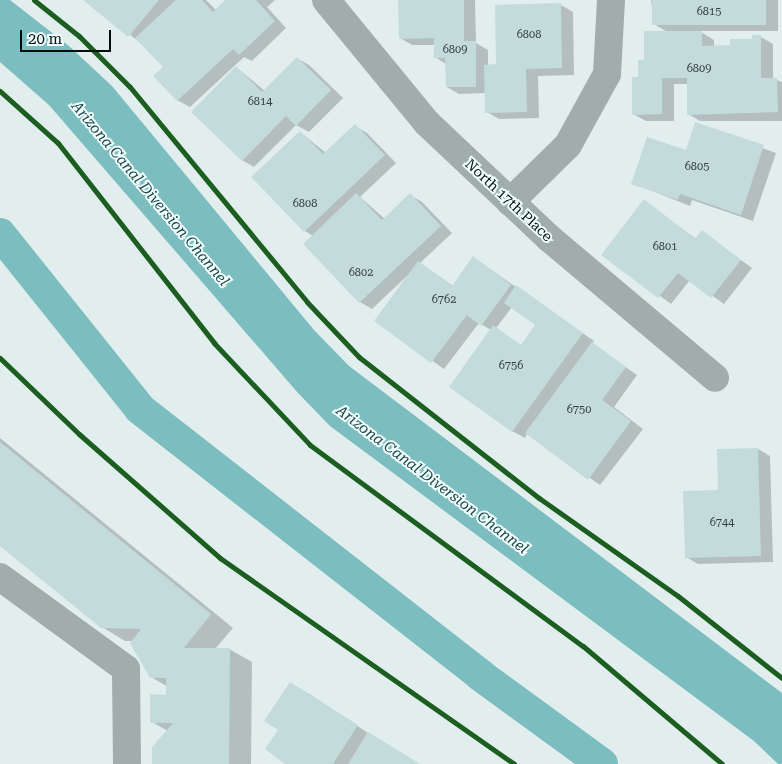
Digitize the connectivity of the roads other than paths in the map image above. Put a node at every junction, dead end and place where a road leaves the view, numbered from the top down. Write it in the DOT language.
graph roads {
  1 [pos="326,0"];
  2 [pos="611,0"];
  3 [pos="510,202"];
  4 [pos="714,378"];
  5 [pos="0,577"];
  6 [pos="127,764"];
  1 -- 3 [label="street, North 17th Place"];
  2 -- 3 [label="street"];
  3 -- 4 [label="street, North 17th Place"];
  5 -- 6 [label="street"];
}
